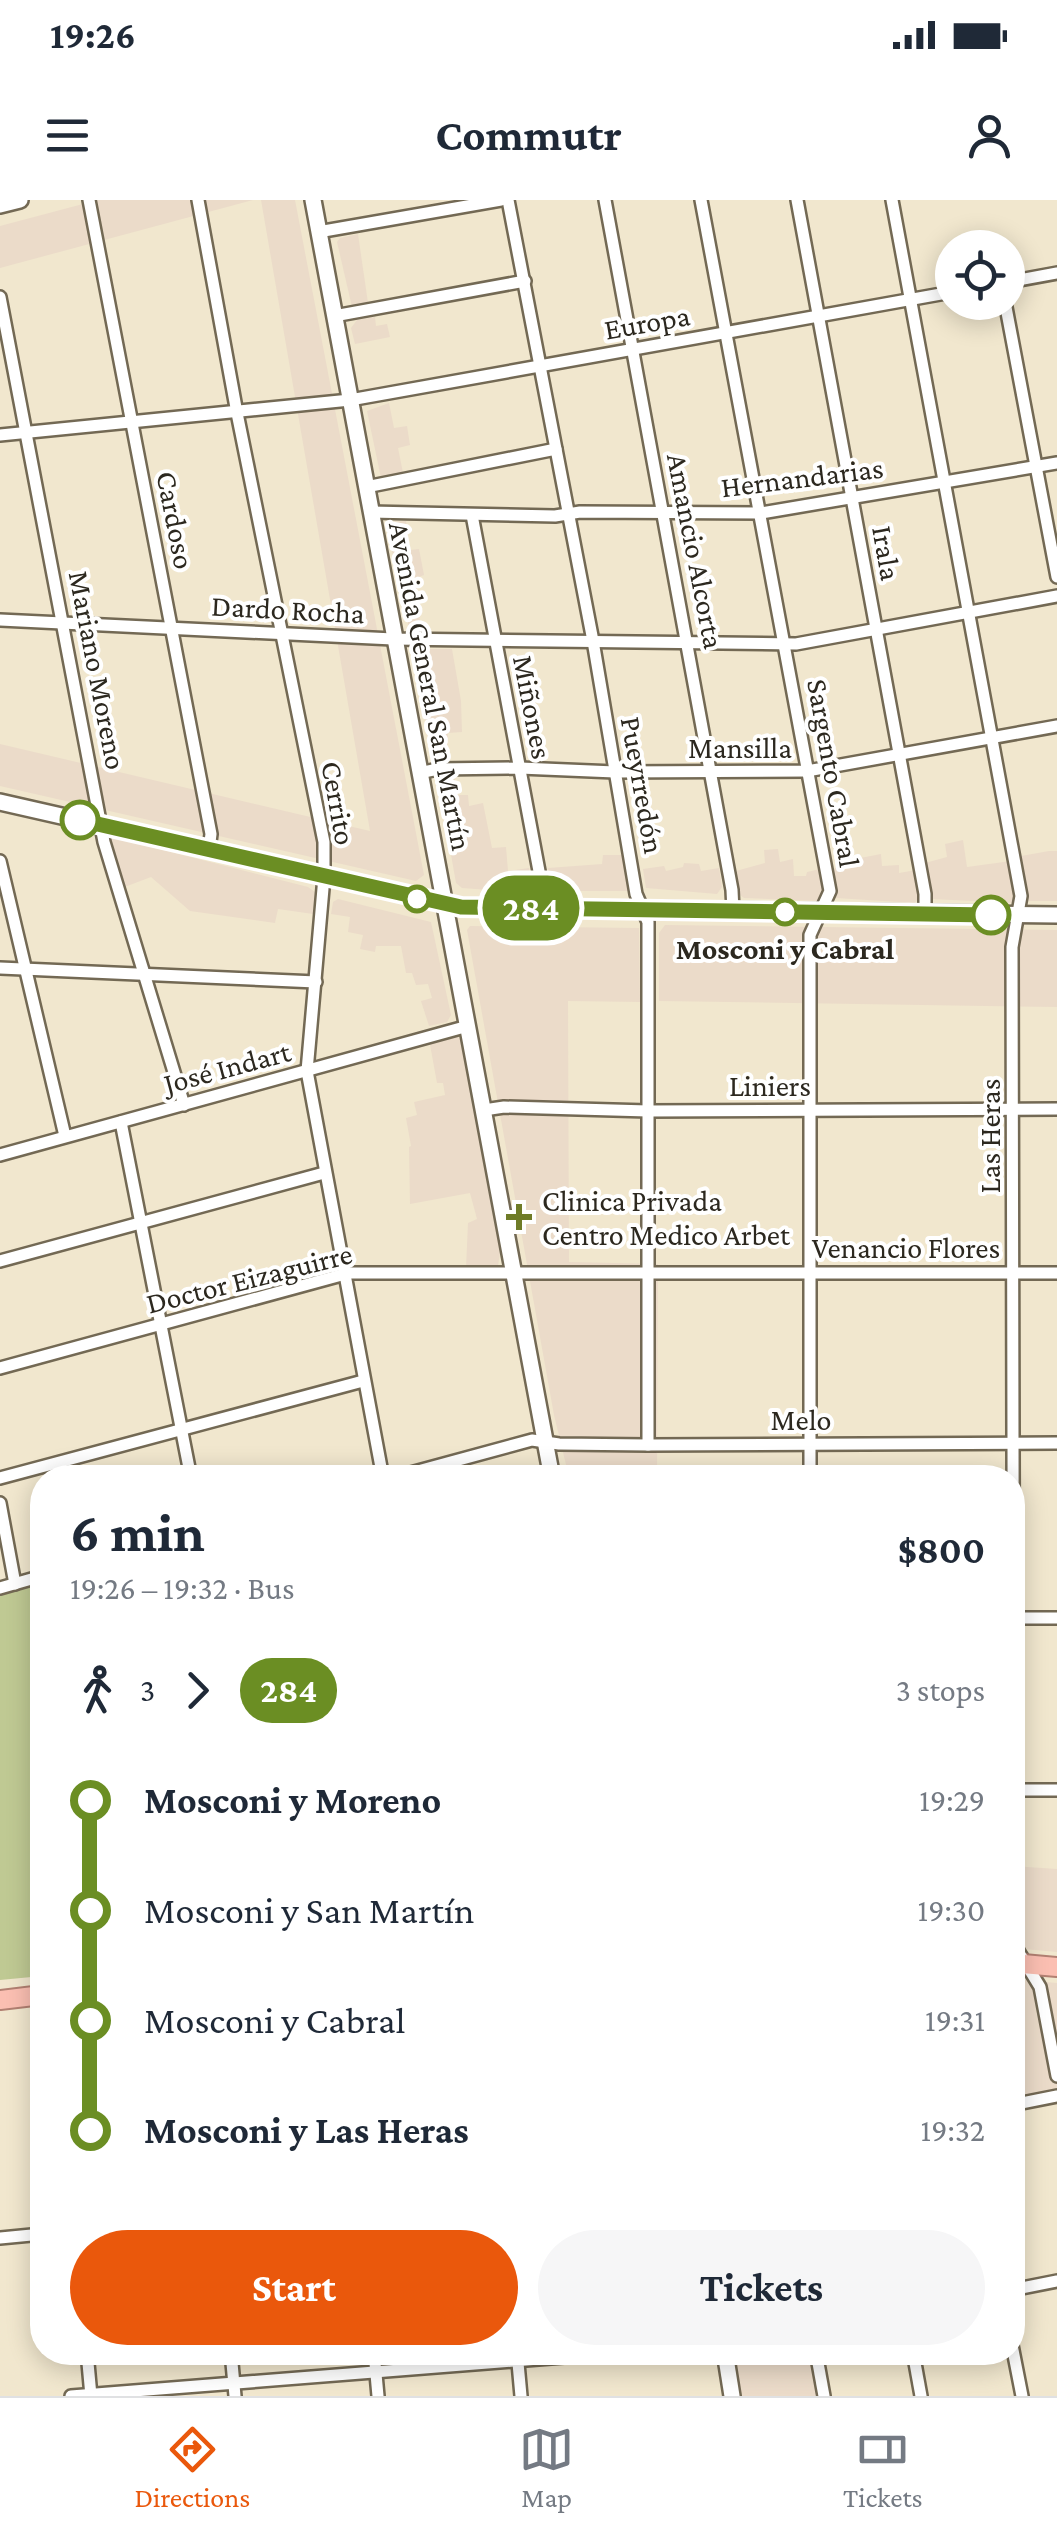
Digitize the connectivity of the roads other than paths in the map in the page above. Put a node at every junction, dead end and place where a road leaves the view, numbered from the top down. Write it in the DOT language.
graph roads {
  1 [pos="20,200"];
  2 [pos="90,200"];
  3 [pos="198,200"];
  4 [pos="313,200"];
  5 [pos="500,200"];
  6 [pos="508,200"];
  7 [pos="605,200"];
  8 [pos="701,200"];
  9 [pos="797,200"];
  10 [pos="892,200"];
  11 [pos="0,206"];
  12 [pos="318,232"];
  13 [pos="1057,273"];
  14 [pos="1025,279"];
  15 [pos="525,281"];
  16 [pos="935,295"];
  17 [pos="0,297"];
  18 [pos="910,300"];
  19 [pos="334,316"];
  20 [pos="818,317"];
  21 [pos="1008,320"];
  22 [pos="727,333"];
  23 [pos="633,351"];
  24 [pos="540,366"];
  25 [pos="350,400"];
  26 [pos="237,413"];
  27 [pos="132,423"];
  28 [pos="28,432"];
  29 [pos="0,435"];
  30 [pos="556,448"];
  31 [pos="1057,463"];
  32 [pos="1036,466"];
  33 [pos="943,484"];
  34 [pos="366,487"];
  35 [pos="852,500"];
  36 [pos="370,512"];
  37 [pos="568,513"];
  38 [pos="663,513"];
  39 [pos="761,513"];
  40 [pos="472,515"];
  41 [pos="1057,577"];
  42 [pos="1057,596"];
  43 [pos="968,612"];
  44 [pos="0,620"];
  45 [pos="62,623"];
  46 [pos="172,628"];
  47 [pos="876,630"];
  48 [pos="281,633"];
  49 [pos="393,639"];
  50 [pos="495,640"];
  51 [pos="593,640"];
  52 [pos="688,642"];
  53 [pos="786,644"];
  54 [pos="1057,726"];
  55 [pos="990,739"];
  56 [pos="899,756"];
  57 [pos="520,768"];
  58 [pos="807,771"];
  59 [pos="615,772"];
  60 [pos="710,772"];
  61 [pos="419,773"];
  62 [pos="0,802"];
  63 [pos="101,824"];
  64 [pos="208,850"];
  65 [pos="0,861"];
  66 [pos="324,877"];
  67 [pos="444,905"];
  68 [pos="542,908"];
  69 [pos="643,910"];
  70 [pos="733,911"];
  71 [pos="821,912"];
  72 [pos="925,914"];
  73 [pos="1057,914"];
  74 [pos="1016,915"];
  75 [pos="0,968"];
  76 [pos="24,969"];
  77 [pos="144,972"];
  78 [pos="316,982"];
  79 [pos="468,1026"];
  80 [pos="307,1071"];
  81 [pos="184,1105"];
  82 [pos="810,1109"];
  83 [pos="1057,1109"];
  84 [pos="484,1110"];
  85 [pos="1015,1110"];
  86 [pos="648,1111"];
  87 [pos="121,1122"];
  88 [pos="65,1136"];
  89 [pos="0,1155"];
  90 [pos="324,1173"];
  91 [pos="140,1222"];
  92 [pos="0,1261"];
  93 [pos="649,1271"];
  94 [pos="811,1272"];
  95 [pos="1015,1272"];
  96 [pos="1057,1272"];
  97 [pos="343,1274"];
  98 [pos="514,1274"];
  99 [pos="160,1325"];
  100 [pos="0,1368"];
  101 [pos="362,1381"];
  102 [pos="181,1429"];
  103 [pos="546,1442"];
  104 [pos="1057,1443"];
  105 [pos="648,1444"];
  106 [pos="810,1444"];
  107 [pos="1015,1444"];
  108 [pos="48,1465"];
  109 [pos="188,1465"];
  110 [pos="380,1465"];
  111 [pos="438,1465"];
  112 [pos="550,1465"];
  113 [pos="810,1465"];
  114 [pos="1015,1465"];
  115 [pos="30,1470"];
  116 [pos="0,1478"];
  117 [pos="0,1503"];
  118 [pos="30,1580"];
  119 [pos="15,1584"];
  120 [pos="0,1588"];
  121 [pos="1025,1618"];
  122 [pos="1057,1618"];
  123 [pos="1025,1790"];
  124 [pos="1057,1790"];
  125 [pos="1025,1964"];
  126 [pos="1057,1967"];
  127 [pos="1025,1971"];
  128 [pos="30,1996"];
  129 [pos="0,2000"];
  130 [pos="1057,2076"];
  131 [pos="1057,2096"];
  132 [pos="1025,2102"];
  133 [pos="30,2235"];
  134 [pos="0,2238"];
  135 [pos="1057,2281"];
  136 [pos="1025,2287"];
  137 [pos="88,2365"];
  138 [pos="375,2365"];
  139 [pos="451,2365"];
  140 [pos="519,2365"];
  141 [pos="727,2365"];
  142 [pos="818,2365"];
  143 [pos="915,2365"];
  144 [pos="1016,2365"];
  145 [pos="376,2374"];
  146 [pos="234,2389"];
  147 [pos="91,2395"];
  148 [pos="71,2396"];
  149 [pos="378,2396"];
  150 [pos="522,2396"];
  151 [pos="732,2396"];
  152 [pos="824,2396"];
  153 [pos="921,2396"];
  154 [pos="1022,2396"];
  1 -- 11 [label="main road"];
  2 -- 27 [label="street, Cardoso"];
  3 -- 26 [label="street, Cerrito"];
  4 -- 12 [label="main road, Avenida General San Martín"];
  5 -- 12 [label="street"];
  6 -- 15 [label="street, Pueyrredón"];
  7 -- 23 [label="street, Amancio Alcorta"];
  8 -- 22 [label="street, Sargento Cabral"];
  9 -- 20 [label="street, Irala"];
  10 -- 18 [label="street, Las Heras"];
  12 -- 19 [label="main road, Avenida General San Martín"];
  13 -- 14 [label="street"];
  15 -- 19 [label="street"];
  15 -- 24 [label="street, Pueyrredón"];
  16 -- 18 [label="street, Europa"];
  17 -- 28 [label="street, Mariano Moreno"];
  18 -- 20 [label="street, Europa"];
  18 -- 33 [label="street, Las Heras"];
  19 -- 25 [label="main road, Avenida General San Martín"];
  20 -- 22 [label="street, Europa"];
  20 -- 35 [label="street, Irala"];
  21 -- 32 [label="street"];
  22 -- 23 [label="street, Europa"];
  22 -- 39 [label="street, Sargento Cabral"];
  23 -- 24 [label="street, Europa"];
  23 -- 38 [label="street, Amancio Alcorta"];
  24 -- 25 [label="street, Europa"];
  24 -- 30 [label="street, Pueyrredón"];
  25 -- 26 [label="street, Europa"];
  25 -- 34 [label="main road, Avenida General San Martín"];
  26 -- 27 [label="street, Europa"];
  26 -- 48 [label="street, Cerrito"];
  27 -- 28 [label="street, Europa"];
  27 -- 46 [label="street, Cardoso"];
  28 -- 29 [label="street, Europa"];
  28 -- 45 [label="street, Mariano Moreno"];
  30 -- 34 [label="street"];
  30 -- 37 [label="street, Pueyrredón"];
  31 -- 32 [label="street, Hernandarias"];
  32 -- 33 [label="street, Hernandarias"];
  32 -- 41 [label="street"];
  33 -- 35 [label="street, Hernandarias"];
  33 -- 43 [label="street, Las Heras"];
  34 -- 36 [label="main road, Avenida General San Martín"];
  35 -- 39 [label="street, Hernandarias"];
  35 -- 47 [label="street, Irala"];
  36 -- 40 [label="street, Hernandarias"];
  36 -- 49 [label="main road, Avenida General San Martín"];
  37 -- 38 [label="street, Hernandarias"];
  37 -- 40 [label="street, Hernandarias"];
  37 -- 51 [label="street, Pueyrredón"];
  38 -- 39 [label="street, Hernandarias"];
  38 -- 52 [label="street, Amancio Alcorta"];
  39 -- 53 [label="street, Sargento Cabral"];
  40 -- 50 [label="street, Miñones"];
  42 -- 43 [label="street, Dardo Rocha"];
  43 -- 47 [label="street, Dardo Rocha"];
  43 -- 55 [label="street, Las Heras"];
  44 -- 45 [label="street, Dardo Rocha"];
  45 -- 46 [label="street, Dardo Rocha"];
  45 -- 63 [label="street, Mariano Moreno"];
  46 -- 48 [label="street, Dardo Rocha"];
  46 -- 64 [label="street, Cardoso"];
  47 -- 53 [label="street, Dardo Rocha"];
  47 -- 56 [label="street, Irala"];
  48 -- 49 [label="street, Dardo Rocha"];
  48 -- 66 [label="street, Cerrito"];
  49 -- 50 [label="street, Dardo Rocha"];
  49 -- 61 [label="main road, Avenida General San Martín"];
  50 -- 51 [label="street, Dardo Rocha"];
  50 -- 57 [label="street, Miñones"];
  51 -- 52 [label="street, Dardo Rocha"];
  51 -- 59 [label="street, Pueyrredón"];
  52 -- 53 [label="street, Dardo Rocha"];
  52 -- 60 [label="street, Amancio Alcorta"];
  53 -- 58 [label="street, Sargento Cabral"];
  54 -- 55 [label="street, Mansilla"];
  55 -- 56 [label="street, Mansilla"];
  55 -- 74 [label="street, Las Heras"];
  56 -- 58 [label="street, Mansilla"];
  56 -- 72 [label="street, Irala"];
  57 -- 59 [label="street, Mansilla"];
  57 -- 61 [label="street, Mansilla"];
  57 -- 68 [label="street, Miñones"];
  58 -- 60 [label="street, Mansilla"];
  58 -- 71 [label="street, Sargento Cabral"];
  59 -- 60 [label="street, Mansilla"];
  59 -- 69 [label="street, Pueyrredón"];
  60 -- 70 [label="street, Amancio Alcorta"];
  61 -- 67 [label="main road, Avenida General San Martín"];
  62 -- 63 [label="main road"];
  63 -- 64 [label="main road"];
  63 -- 77 [label="street, Mariano Moreno"];
  64 -- 66 [label="main road"];
  65 -- 76 [label="street"];
  66 -- 67 [label="main road"];
  66 -- 78 [label="street, Cerrito"];
  67 -- 68 [label="main road"];
  67 -- 79 [label="main road, Avenida General San Martín"];
  68 -- 69 [label="main road"];
  69 -- 70 [label="main road"];
  69 -- 86 [label="street, Pueyrredón"];
  70 -- 71 [label="main road"];
  71 -- 72 [label="main road"];
  71 -- 82 [label="street, Sargento Cabral"];
  72 -- 74 [label="main road"];
  73 -- 74 [label="main road"];
  74 -- 85 [label="street, Las Heras"];
  75 -- 76 [label="street"];
  76 -- 77 [label="street"];
  76 -- 88 [label="street"];
  77 -- 78 [label="street"];
  77 -- 81 [label="street, Mariano Moreno"];
  78 -- 80 [label="street, Cerrito"];
  79 -- 80 [label="street, José Indart"];
  79 -- 84 [label="main road, Avenida General San Martín"];
  80 -- 81 [label="street, José Indart"];
  80 -- 90 [label="street, Cerrito"];
  81 -- 87 [label="street, José Indart"];
  82 -- 85 [label="street, Liniers"];
  82 -- 86 [label="street, Liniers"];
  82 -- 94 [label="street, Sargento Cabral"];
  83 -- 85 [label="street, Liniers"];
  84 -- 86 [label="street, Liniers"];
  84 -- 98 [label="main road, Avenida General San Martín"];
  85 -- 95 [label="street, Las Heras"];
  86 -- 93 [label="street, Pueyrredón"];
  87 -- 88 [label="street, José Indart"];
  87 -- 91 [label="street"];
  88 -- 89 [label="street, José Indart"];
  90 -- 91 [label="street"];
  90 -- 97 [label="street, Cerrito"];
  91 -- 92 [label="street"];
  91 -- 99 [label="street"];
  93 -- 94 [label="street, Venancio Flores"];
  93 -- 98 [label="street, Venancio Flores"];
  93 -- 105 [label="street, Pueyrredón"];
  94 -- 95 [label="street, Venancio Flores"];
  94 -- 106 [label="street, Sargento Cabral"];
  95 -- 96 [label="street, Venancio Flores"];
  95 -- 107 [label="street, Las Heras"];
  97 -- 98 [label="street, Doctor Eizaguirre"];
  97 -- 99 [label="street, Doctor Eizaguirre"];
  97 -- 101 [label="street, Cerrito"];
  98 -- 103 [label="main road, Avenida General San Martín"];
  99 -- 100 [label="street, Doctor Eizaguirre"];
  99 -- 102 [label="street"];
  101 -- 102 [label="street"];
  101 -- 110 [label="street, Cerrito"];
  102 -- 108 [label="street"];
  102 -- 109 [label="street"];
  103 -- 105 [label="street, Melo"];
  103 -- 111 [label="street, Melo"];
  103 -- 112 [label="main road, Avenida General San Martín"];
  104 -- 107 [label="street, Melo"];
  105 -- 106 [label="street, Melo"];
  106 -- 107 [label="street, Melo"];
  106 -- 113 [label="street, Sargento Cabral"];
  107 -- 114 [label="street, Las Heras"];
  115 -- 116 [label="street"];
  117 -- 119 [label="street"];
  118 -- 119 [label="street"];
  119 -- 120 [label="street"];
  121 -- 122 [label="street"];
  123 -- 124 [label="street"];
  125 -- 126 [label="highway"];
  127 -- 130 [label="street, Las Heras"];
  128 -- 129 [label="highway"];
  131 -- 132 [label="street"];
  133 -- 134 [label="street"];
  135 -- 136 [label="street"];
  137 -- 147 [label="street"];
  138 -- 145 [label="street"];
  139 -- 145 [label="street"];
  140 -- 150 [label="street"];
  141 -- 151 [label="main road"];
  142 -- 152 [label="street"];
  143 -- 153 [label="street"];
  144 -- 154 [label="street"];
  145 -- 146 [label="street"];
  145 -- 149 [label="street"];
  146 -- 147 [label="street"];
  147 -- 148 [label="street"];
}
